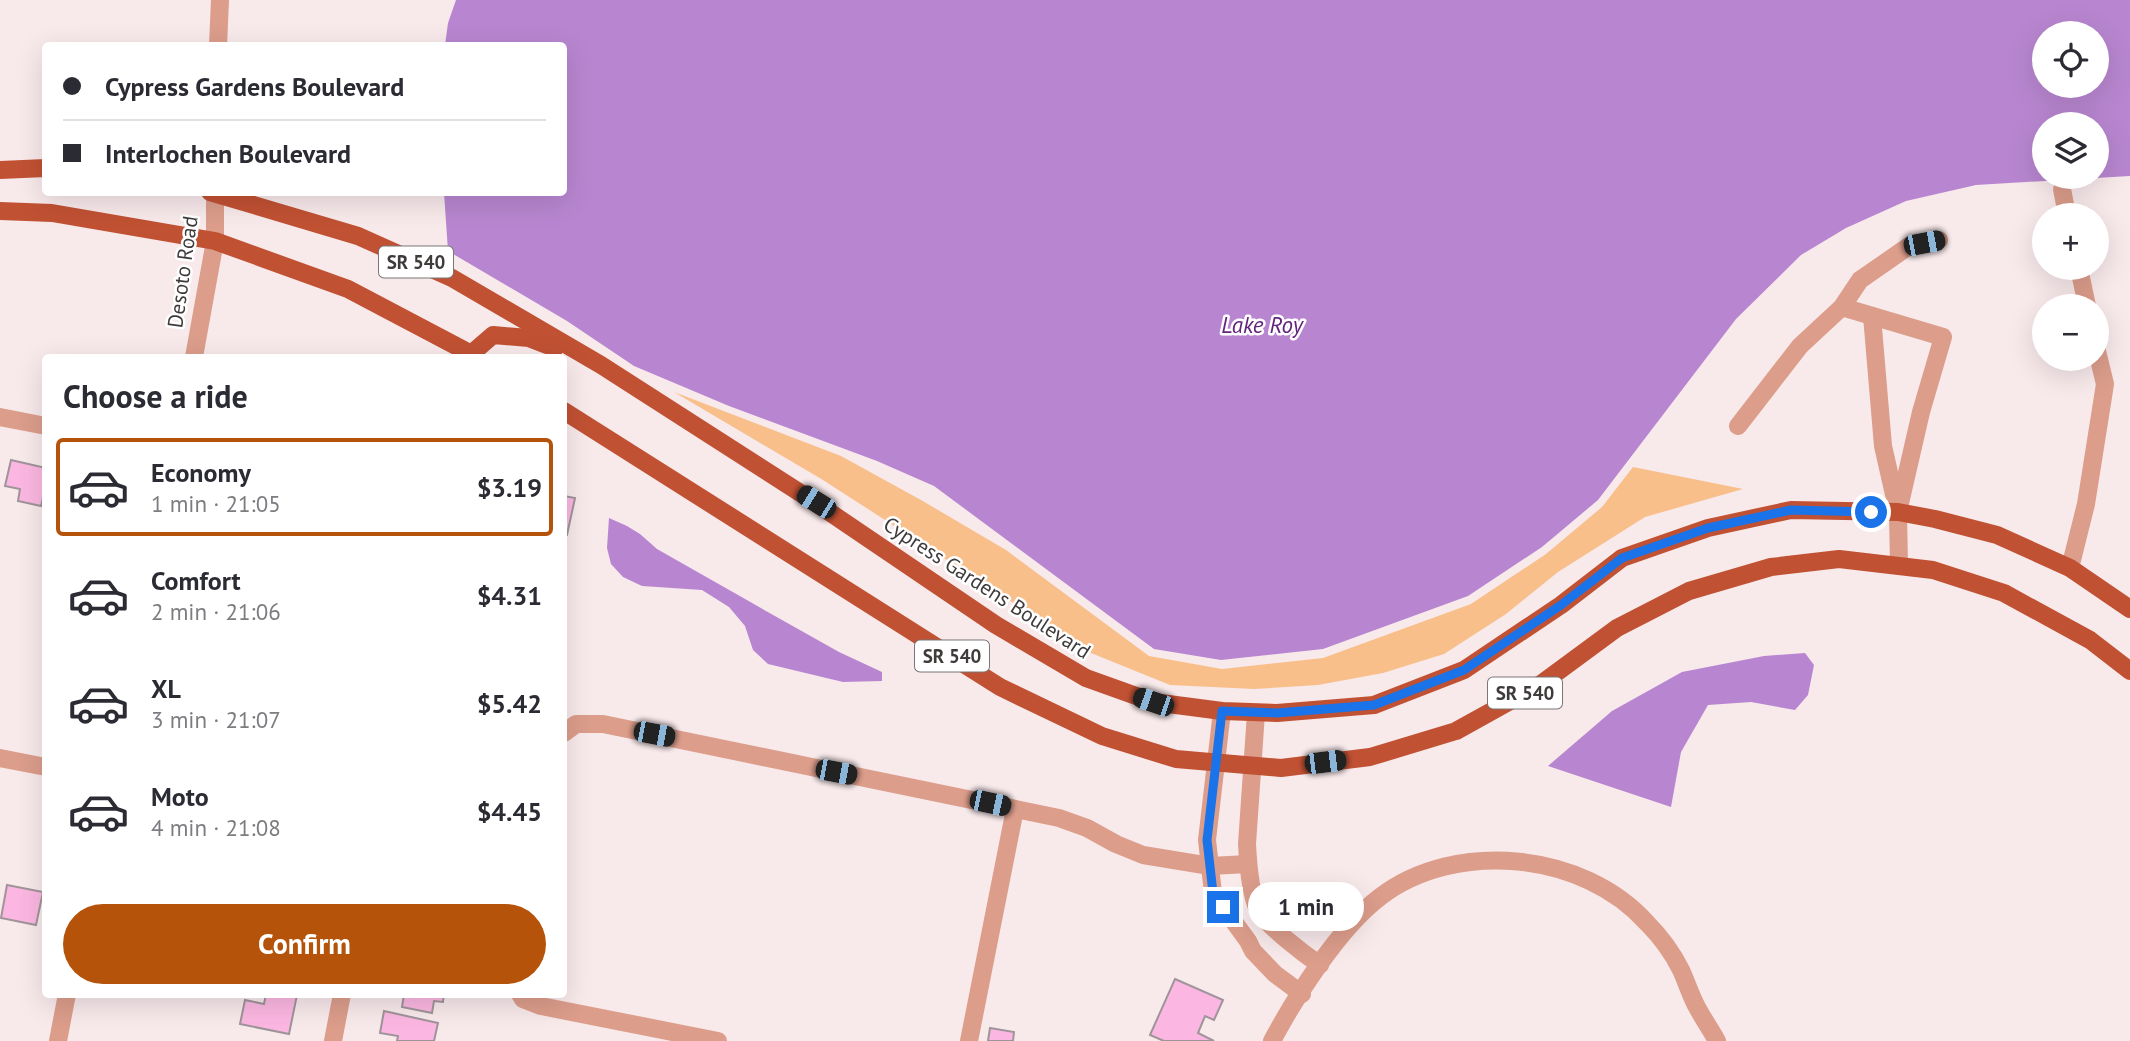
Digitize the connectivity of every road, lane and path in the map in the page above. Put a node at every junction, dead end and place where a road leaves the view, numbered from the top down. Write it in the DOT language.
graph roads {
  1 [pos="220,0"];
  2 [pos="218,42"];
  3 [pos="42,168"];
  4 [pos="0,170"];
  5 [pos="213,196"];
  6 [pos="223,196"];
  7 [pos="0,211"];
  8 [pos="1939,240"];
  9 [pos="215,241"];
  10 [pos="1842,307"];
  11 [pos="1872,316"];
  12 [pos="195,354"];
  13 [pos="469,354"];
  14 [pos="475,354"];
  15 [pos="601,365"];
  16 [pos="2102,371"];
  17 [pos="567,413"];
  18 [pos="0,417"];
  19 [pos="42,425"];
  20 [pos="1738,426"];
  21 [pos="1898,512"];
  22 [pos="1899,566"];
  23 [pos="2070,568"];
  24 [pos="2130,609"];
  25 [pos="2130,671"];
  26 [pos="1222,711"];
  27 [pos="1256,713"];
  28 [pos="567,731"];
  29 [pos="0,758"];
  30 [pos="1216,762"];
  31 [pos="1251,765"];
  32 [pos="42,766"];
  33 [pos="1015,809"];
  34 [pos="1248,864"];
  35 [pos="1210,866"];
  36 [pos="1320,965"];
  37 [pos="1301,994"];
  38 [pos="66,998"];
  39 [pos="341,998"];
  40 [pos="522,998"];
  41 [pos="58,1041"];
  42 [pos="333,1041"];
  43 [pos="718,1041"];
  44 [pos="970,1041"];
  45 [pos="1272,1041"];
  46 [pos="1717,1041"];
  1 -- 2 [label="street"];
  3 -- 4 [label="main road"];
  5 -- 9 [label="street, Desoto Road"];
  6 -- 15 [label="main road, Cypress Gardens Boulevard / SR 540"];
  7 -- 9 [label="main road, SR 540"];
  8 -- 10 [label="street"];
  9 -- 12 [label="street, Desoto Road"];
  9 -- 13 [label="main road, SR 540"];
  10 -- 11 [label="street"];
  10 -- 20 [label="street"];
  11 -- 21 [label="street"];
  11 -- 21 [label="street"];
  14 -- 15 [label="main road"];
  15 -- 26 [label="main road, Cypress Gardens Boulevard / SR 540"];
  16 -- 23 [label="street"];
  17 -- 30 [label="main road, SR 540"];
  18 -- 19 [label="street"];
  21 -- 22 [label="street"];
  21 -- 23 [label="main road, Cypress Gardens Boulevard / SR 540"];
  21 -- 27 [label="main road, Cypress Gardens Boulevard / SR 540"];
  22 -- 25 [label="main road, SR 540"];
  22 -- 31 [label="main road, SR 540"];
  23 -- 24 [label="main road, Cypress Gardens Boulevard / SR 540"];
  26 -- 27 [label="main road, Cypress Gardens Boulevard / SR 540"];
  26 -- 30 [label="street"];
  27 -- 31 [label="street"];
  28 -- 33 [label="street"];
  29 -- 32 [label="street"];
  30 -- 31 [label="main road, SR 540"];
  30 -- 35 [label="street"];
  31 -- 34 [label="street"];
  33 -- 35 [label="street"];
  33 -- 44 [label="street"];
  34 -- 35 [label="street"];
  34 -- 36 [label="street"];
  35 -- 37 [label="street"];
  36 -- 37 [label="street"];
  36 -- 46 [label="street"];
  37 -- 45 [label="street"];
  38 -- 41 [label="street"];
  39 -- 42 [label="street"];
  40 -- 43 [label="street"];
}
